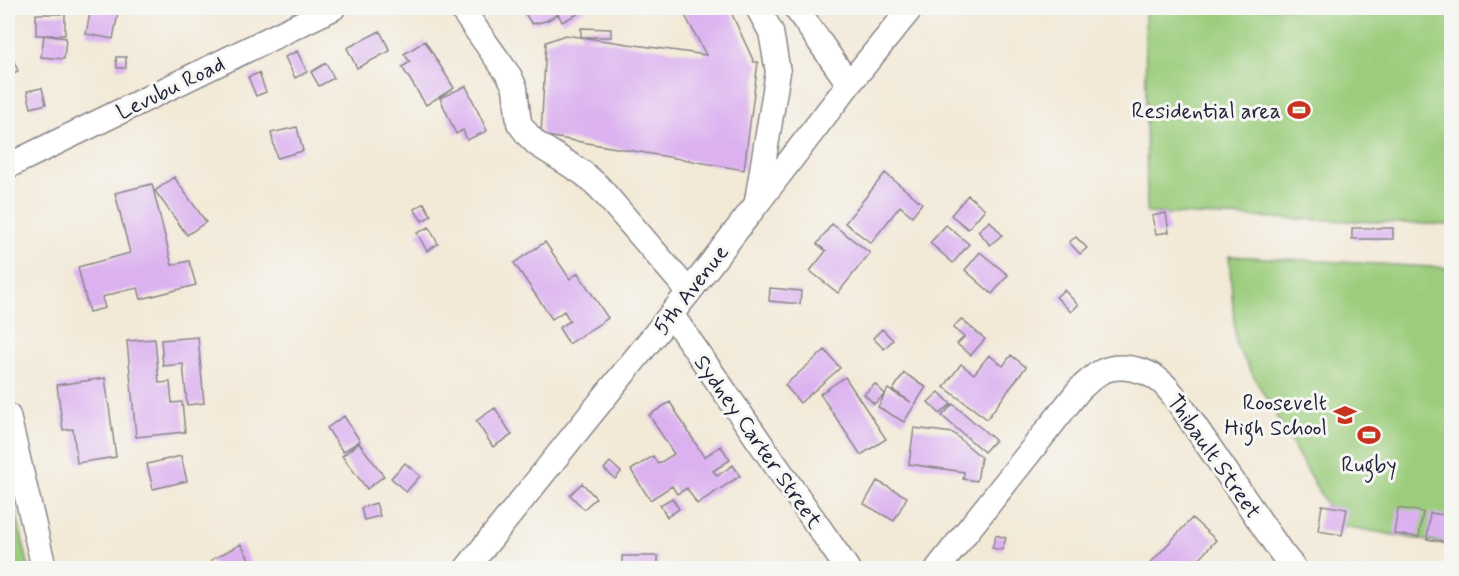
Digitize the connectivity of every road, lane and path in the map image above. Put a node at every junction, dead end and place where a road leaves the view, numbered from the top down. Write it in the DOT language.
graph roads {
  1 [pos="461,8"];
  2 [pos="758,8"];
  3 [pos="796,8"];
  4 [pos="911,8"];
  5 [pos="318,11"];
  6 [pos="849,84"];
  7 [pos="8,166"];
  8 [pos="756,204"];
  9 [pos="689,292"];
  10 [pos="671,314"];
  11 [pos="8,416"];
  12 [pos="44,568"];
  13 [pos="467,568"];
  14 [pos="847,568"];
  15 [pos="938,568"];
  16 [pos="1294,568"];
  1 -- 9 [label="street"];
  2 -- 8 [label="street"];
  3 -- 6 [label="street"];
  4 -- 6 [label="street, 5th Avenue"];
  5 -- 7 [label="street, Levubu Road"];
  6 -- 8 [label="street, 5th Avenue"];
  8 -- 9 [label="street, 5th Avenue"];
  9 -- 10 [label="street, 5th Avenue"];
  10 -- 13 [label="street, 5th Avenue"];
  10 -- 14 [label="street, Sydney Carter Street"];
  11 -- 12 [label="street"];
  15 -- 16 [label="street, Thibault Street"];
}
